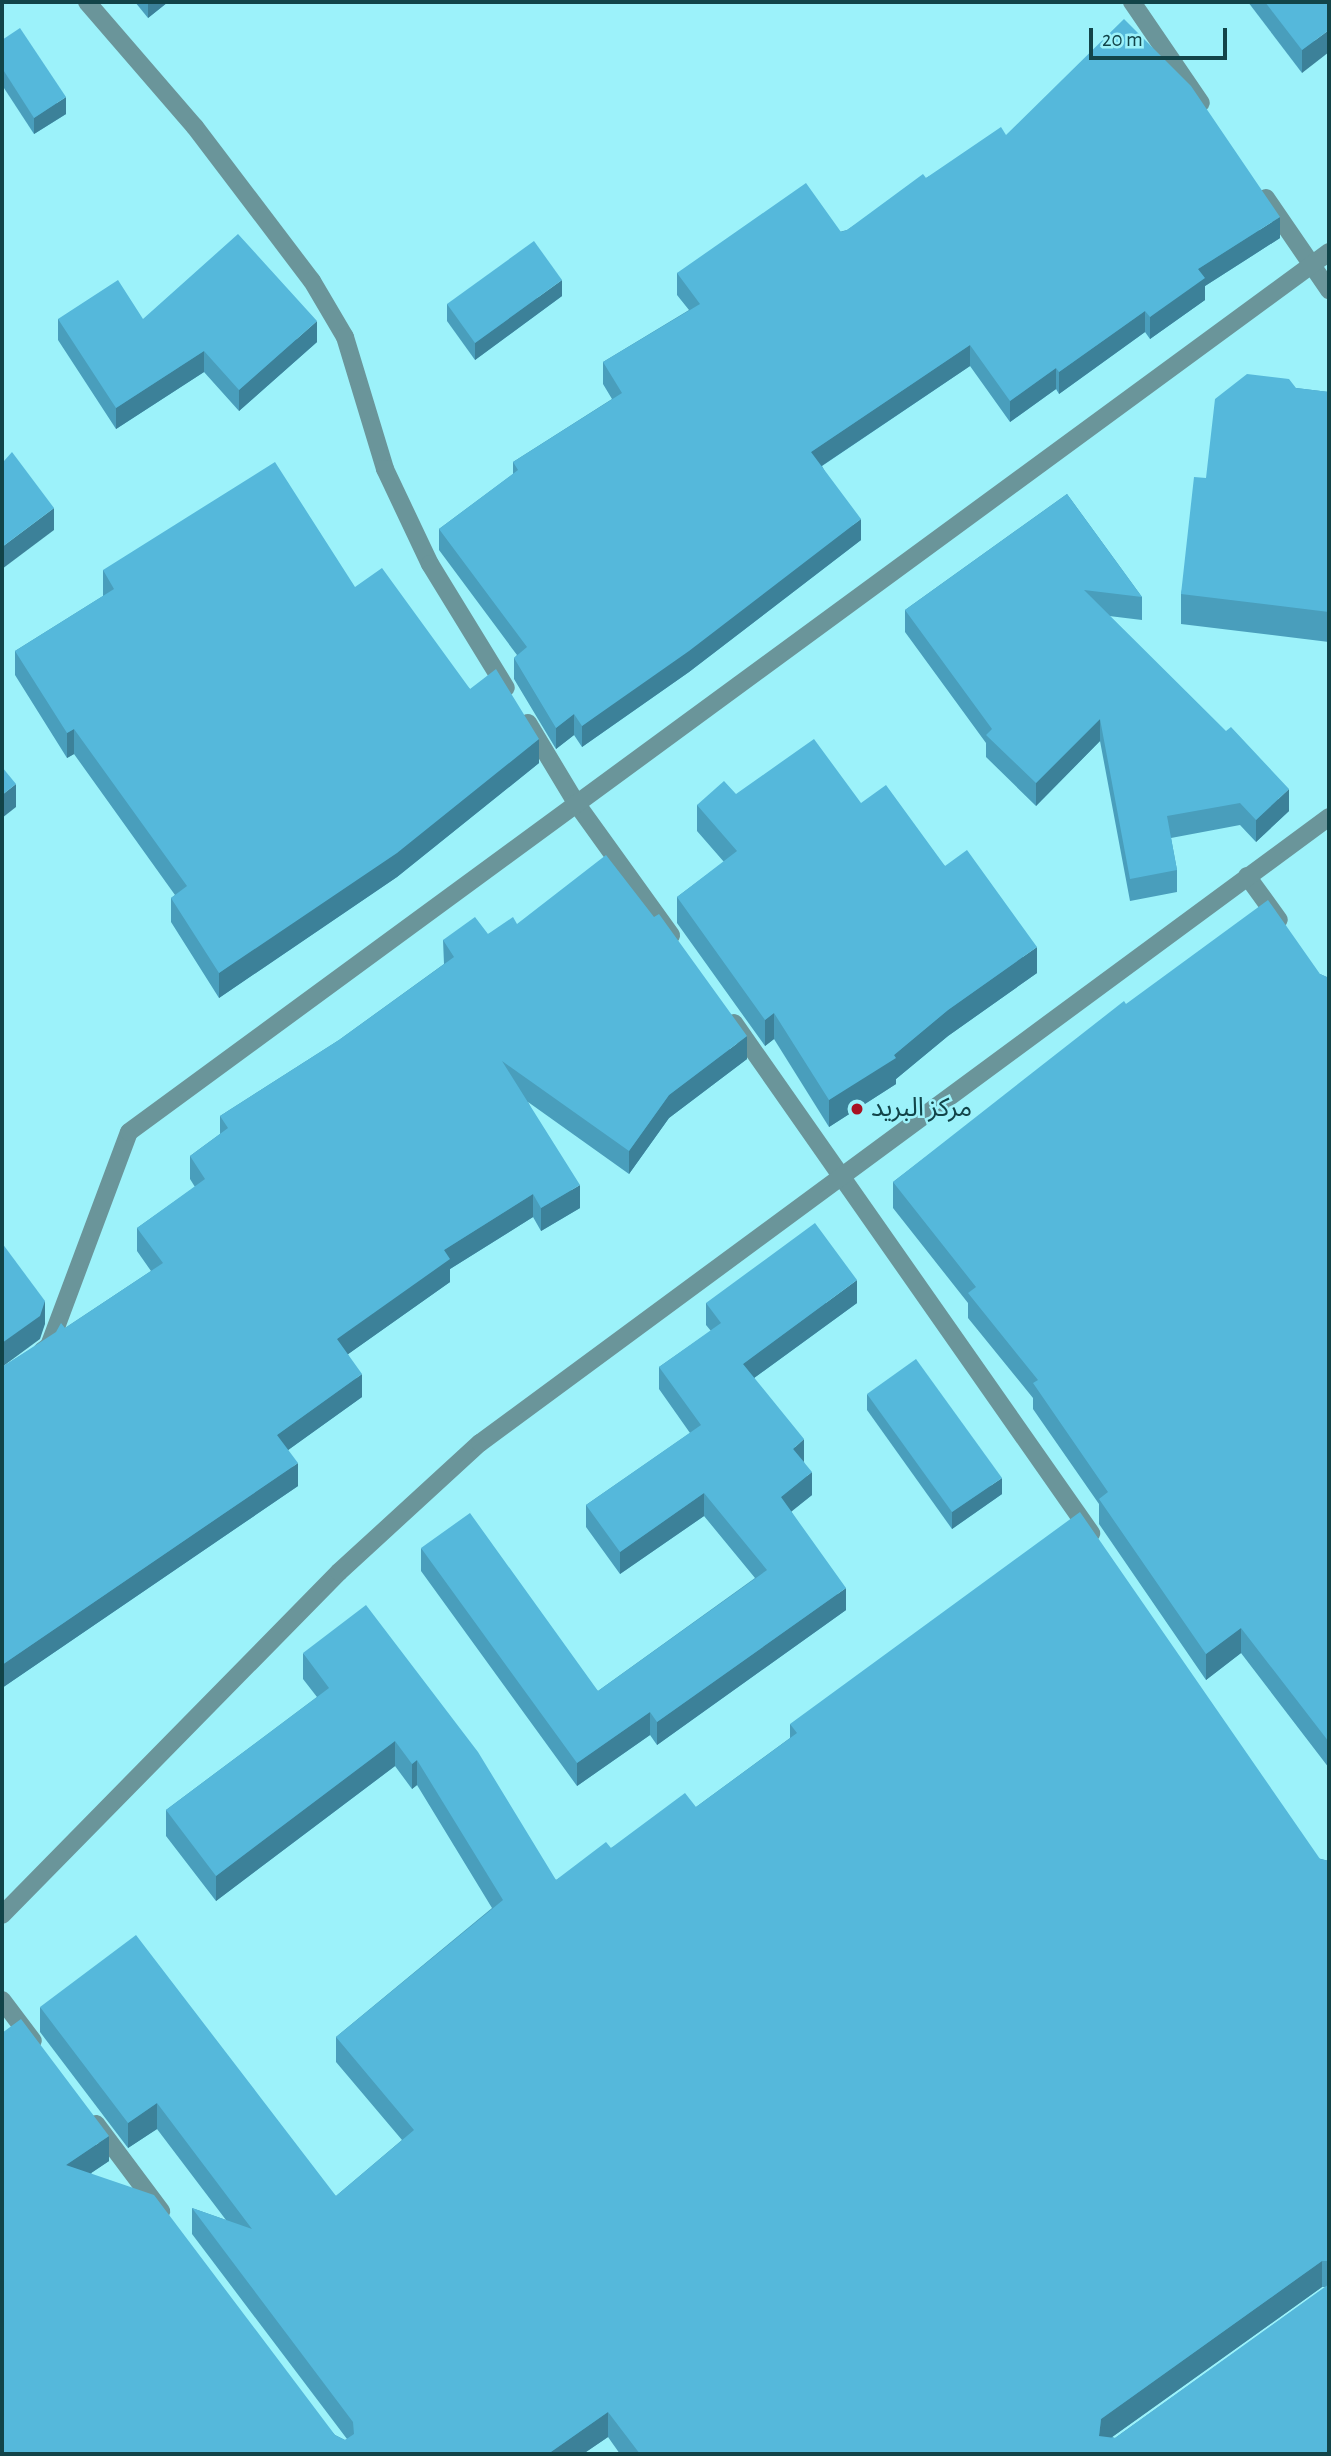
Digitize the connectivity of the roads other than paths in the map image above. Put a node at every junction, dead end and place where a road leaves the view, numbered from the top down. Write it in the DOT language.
graph roads {
  1 [pos="87,2"];
  2 [pos="1132,2"];
  3 [pos="1210,116"];
  4 [pos="1257,185"];
  5 [pos="1329,252"];
  6 [pos="1311,265"];
  7 [pos="1329,289"];
  8 [pos="576,803"];
  9 [pos="1329,817"];
  10 [pos="1247,876"];
  11 [pos="1292,939"];
  12 [pos="681,948"];
  13 [pos="721,1004"];
  14 [pos="842,1172"];
  15 [pos="30,1359"];
  16 [pos="1101,1548"];
  17 [pos="2,1914"];
  18 [pos="2,2000"];
  19 [pos="44,2055"];
  20 [pos="85,2110"];
  21 [pos="169,2221"];
  1 -- 8 [label="street"];
  2 -- 3 [label="street"];
  4 -- 6 [label="street"];
  5 -- 6 [label="street"];
  6 -- 7 [label="street"];
  6 -- 8 [label="street"];
  8 -- 12 [label="street"];
  8 -- 15 [label="street"];
  9 -- 10 [label="street"];
  10 -- 11 [label="street"];
  10 -- 14 [label="street"];
  13 -- 14 [label="street"];
  14 -- 16 [label="street"];
  14 -- 17 [label="street"];
  18 -- 19 [label="street"];
  20 -- 21 [label="street"];
}
